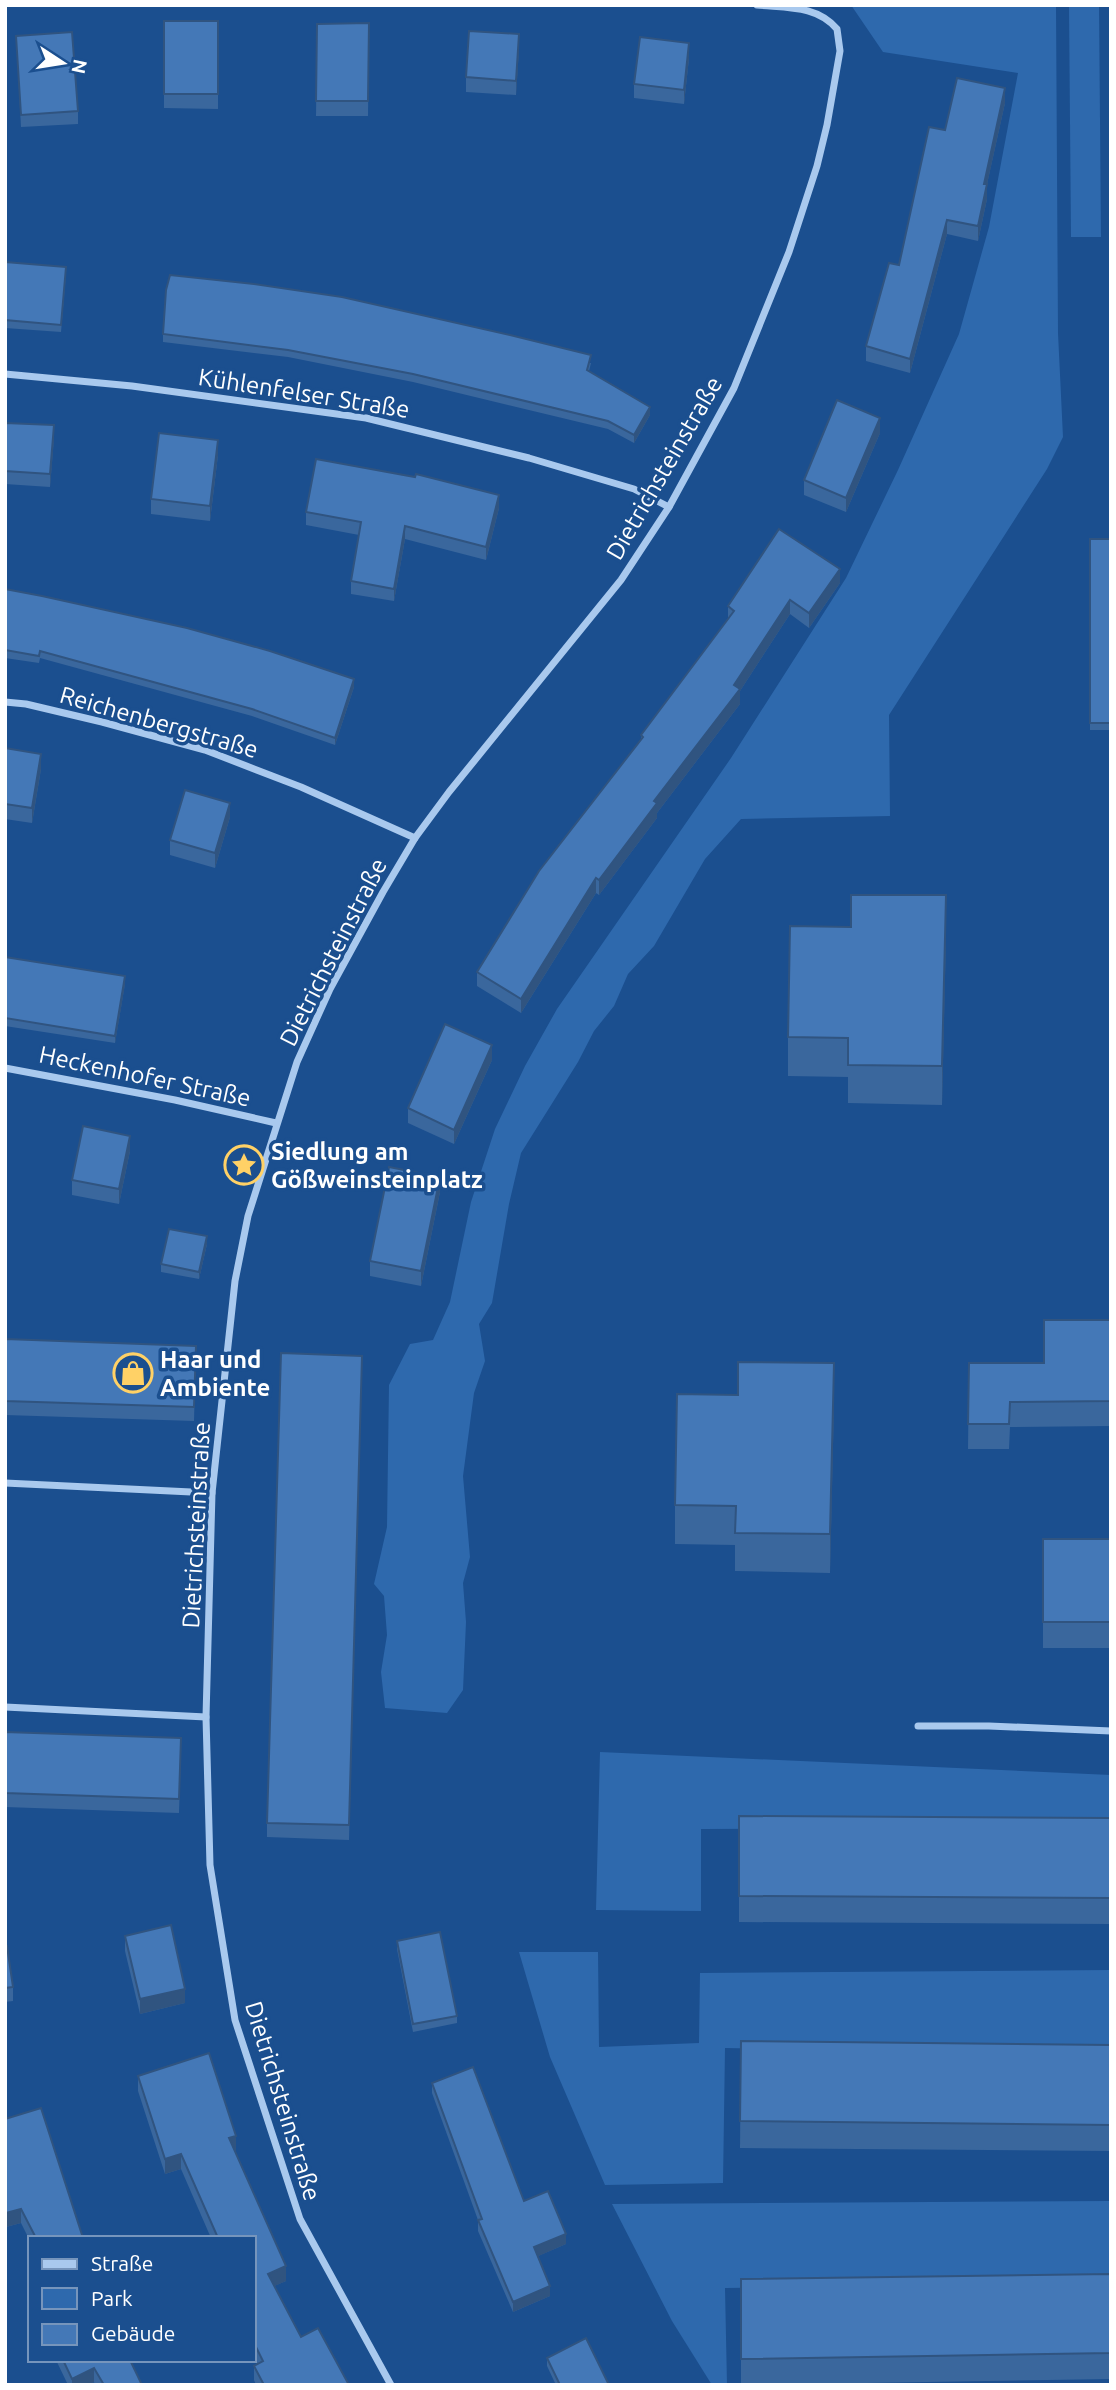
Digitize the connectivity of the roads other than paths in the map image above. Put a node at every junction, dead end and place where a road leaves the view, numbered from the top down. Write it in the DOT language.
graph roads {
  1 [pos="757,5"];
  2 [pos="5,374"];
  3 [pos="669,507"];
  4 [pos="5,702"];
  5 [pos="415,838"];
  6 [pos="5,1068"];
  7 [pos="276,1123"];
  8 [pos="5,1483"];
  9 [pos="212,1493"];
  10 [pos="5,1707"];
  11 [pos="206,1717"];
  12 [pos="918,1726"];
  13 [pos="1111,1731"];
  14 [pos="391,2385"];
  1 -- 3 [label="street, Dietrichsteinstraße"];
  2 -- 3 [label="street, Kühlenfelser Straße"];
  3 -- 5 [label="street, Dietrichsteinstraße"];
  4 -- 5 [label="street, Reichenbergstraße"];
  5 -- 7 [label="street, Dietrichsteinstraße"];
  6 -- 7 [label="street, Heckenhofer Straße"];
  7 -- 9 [label="street, Dietrichsteinstraße"];
  8 -- 9 [label="street"];
  9 -- 11 [label="street, Dietrichsteinstraße"];
  10 -- 11 [label="street"];
  11 -- 14 [label="street, Dietrichsteinstraße"];
  12 -- 13 [label="street"];
}
